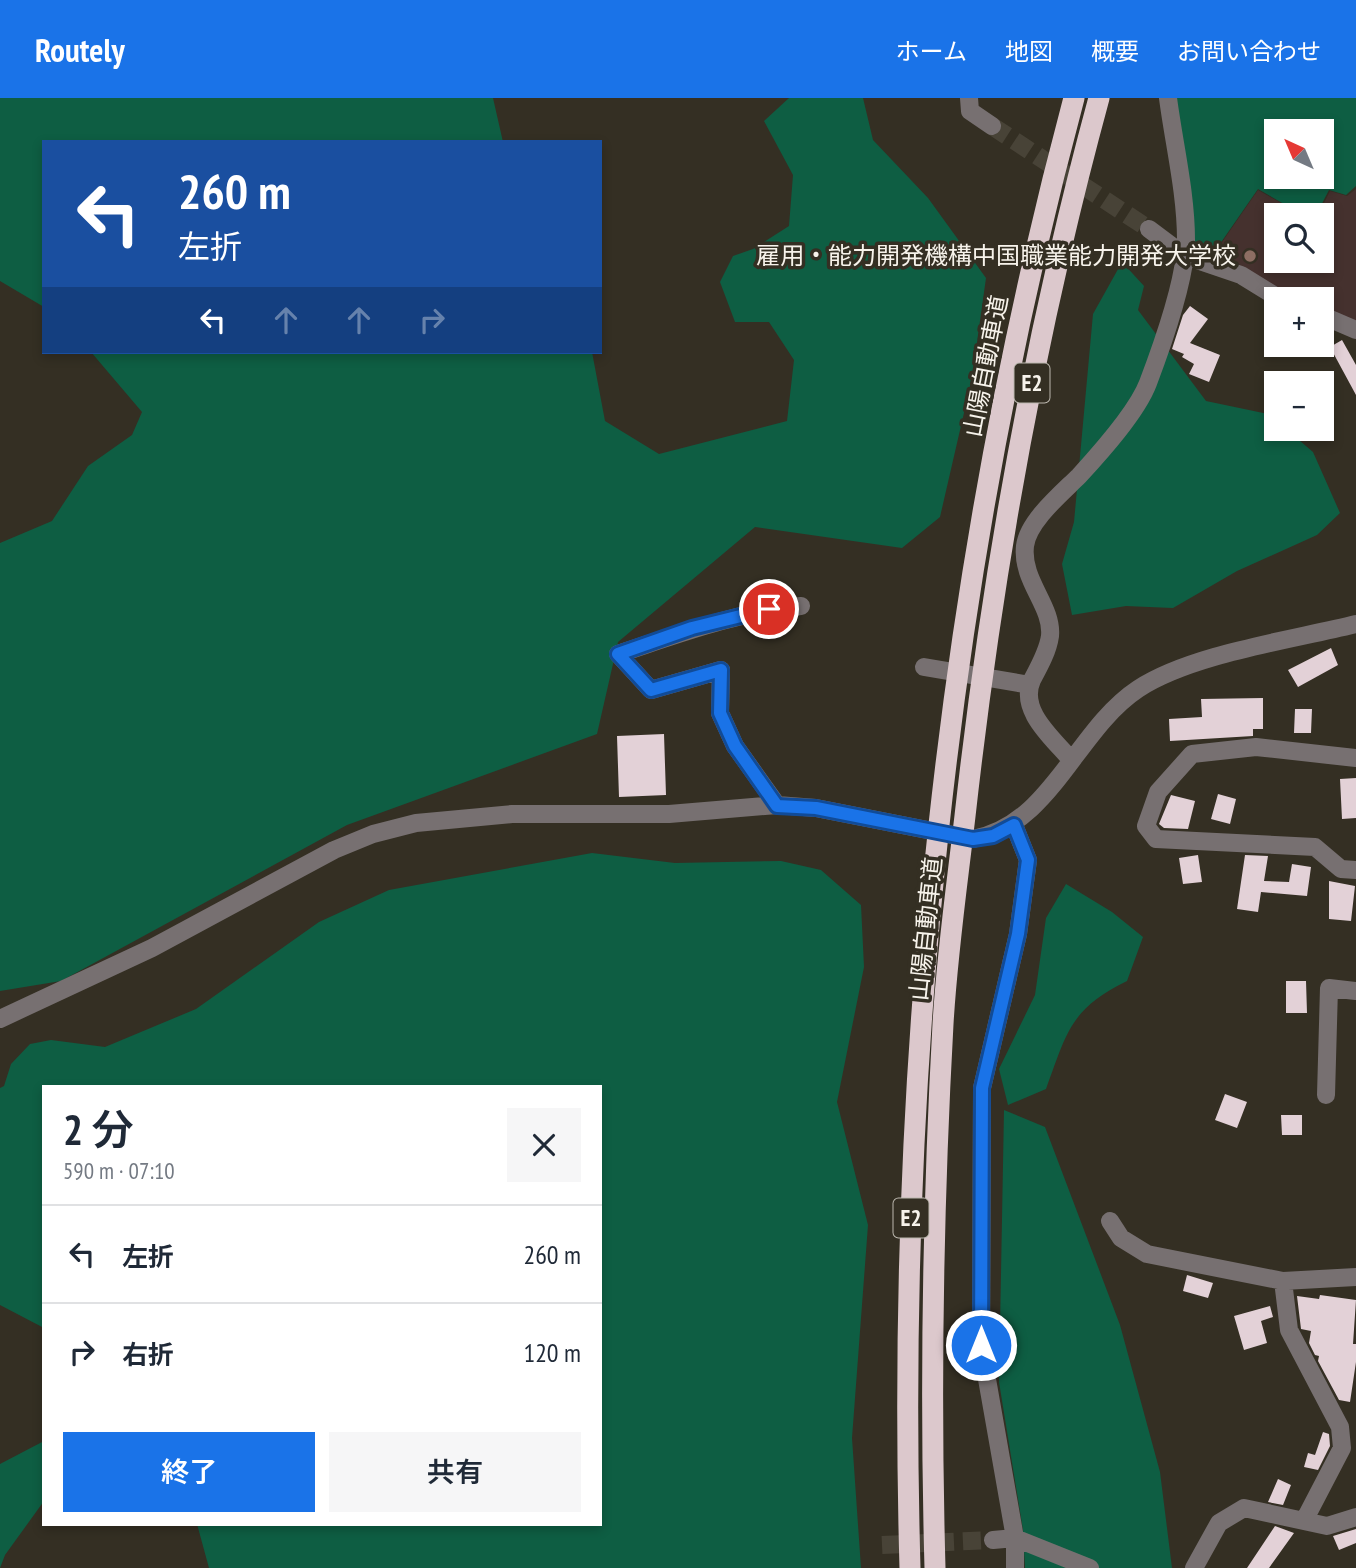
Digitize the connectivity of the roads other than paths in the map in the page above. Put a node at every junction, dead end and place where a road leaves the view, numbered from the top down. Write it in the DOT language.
graph roads {
  1 [pos="969,98"];
  2 [pos="1074,98"];
  3 [pos="1099,98"];
  4 [pos="1168,98"];
  5 [pos="992,126"];
  6 [pos="1149,229"];
  7 [pos="1185,256"];
  8 [pos="1264,289"];
  9 [pos="1334,321"];
  10 [pos="1356,330"];
  11 [pos="801,606"];
  12 [pos="1356,624"];
  13 [pos="924,667"];
  14 [pos="1030,685"];
  15 [pos="1356,758"];
  16 [pos="1072,760"];
  17 [pos="777,806"];
  18 [pos="1014,825"];
  19 [pos="1356,870"];
  20 [pos="1356,991"];
  21 [pos="0,1019"];
  22 [pos="1326,1095"];
  23 [pos="1110,1222"];
  24 [pos="1356,1277"];
  25 [pos="1283,1281"];
  26 [pos="1356,1517"];
  27 [pos="1307,1520"];
  28 [pos="1014,1538"];
  29 [pos="993,1539"];
  30 [pos="910,1568"];
  31 [pos="935,1568"];
  32 [pos="1014,1568"];
  33 [pos="1090,1568"];
  34 [pos="1194,1568"];
  1 -- 5 [label="street"];
  2 -- 30 [label="highway, 山陽自動車道 / E2"];
  3 -- 31 [label="highway, 山陽自動車道 / E2"];
  4 -- 7 [label="street"];
  6 -- 7 [label="street"];
  7 -- 8 [label="street"];
  7 -- 14 [label="street"];
  9 -- 10 [label="street"];
  11 -- 17 [label="street"];
  12 -- 16 [label="street"];
  13 -- 14 [label="street"];
  14 -- 16 [label="street"];
  15 -- 19 [label="street"];
  16 -- 18 [label="street"];
  17 -- 18 [label="street"];
  17 -- 21 [label="street"];
  18 -- 28 [label="street"];
  20 -- 22 [label="street"];
  23 -- 25 [label="street"];
  24 -- 25 [label="street"];
  25 -- 27 [label="street"];
  26 -- 27 [label="street"];
  27 -- 34 [label="street"];
  28 -- 29 [label="street"];
  28 -- 32 [label="street"];
  28 -- 33 [label="street"];
}
